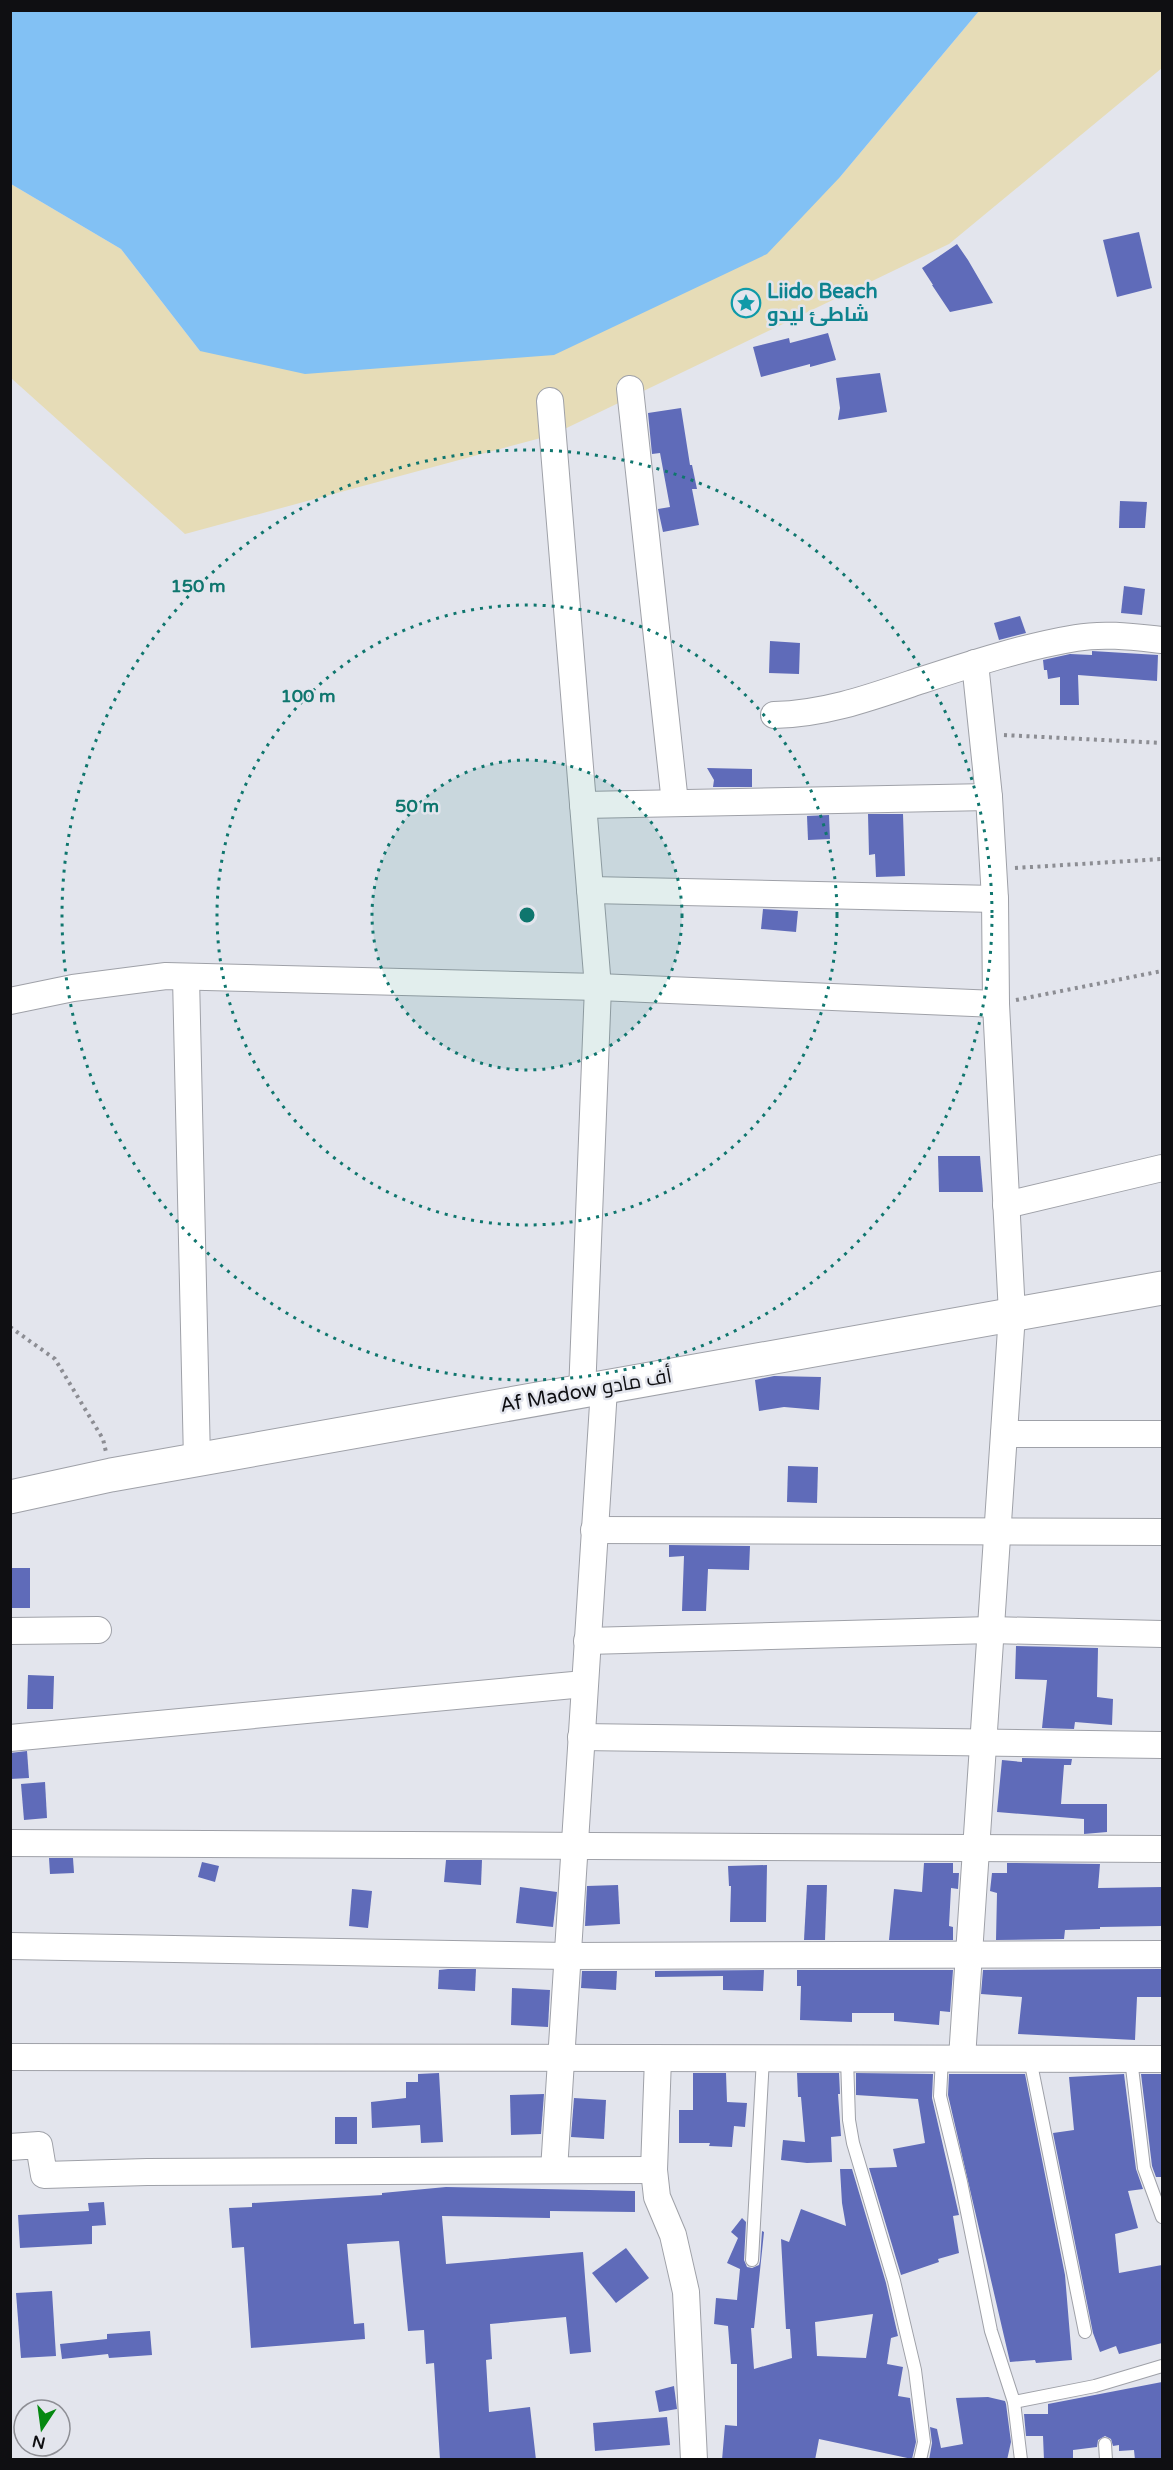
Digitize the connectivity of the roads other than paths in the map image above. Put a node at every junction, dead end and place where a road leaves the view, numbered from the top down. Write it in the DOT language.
graph roads {
  1 [pos="630,389"];
  2 [pos="550,401"];
  3 [pos="1162,640"];
  4 [pos="975,663"];
  5 [pos="774,715"];
  6 [pos="989,796"];
  7 [pos="675,803"];
  8 [pos="583,805"];
  9 [pos="590,890"];
  10 [pos="995,899"];
  11 [pos="186,976"];
  12 [pos="598,987"];
  13 [pos="10,1000"];
  14 [pos="996,1004"];
  15 [pos="1162,1168"];
  16 [pos="1006,1205"];
  17 [pos="1162,1288"];
  18 [pos="1012,1314"];
  19 [pos="593,1391"];
  20 [pos="1004,1434"];
  21 [pos="1162,1434"];
  22 [pos="196,1460"];
  23 [pos="10,1497"];
  24 [pos="594,1530"];
  25 [pos="997,1531"];
  26 [pos="1162,1532"];
  27 [pos="98,1630"];
  28 [pos="991,1630"];
  29 [pos="10,1631"];
  30 [pos="1162,1634"];
  31 [pos="587,1641"];
  32 [pos="584,1684"];
  33 [pos="581,1737"];
  34 [pos="10,1738"];
  35 [pos="982,1742"];
  36 [pos="1162,1745"];
  37 [pos="10,1844"];
  38 [pos="574,1846"];
  39 [pos="975,1848"];
  40 [pos="1162,1849"];
  41 [pos="10,1946"];
  42 [pos="968,1953"];
  43 [pos="1162,1954"];
  44 [pos="567,1956"];
  45 [pos="10,2057"];
  46 [pos="561,2058"];
  47 [pos="658,2058"];
  48 [pos="763,2058"];
  49 [pos="847,2058"];
  50 [pos="952,2058"];
  51 [pos="1030,2059"];
  52 [pos="1131,2059"];
  53 [pos="1162,2059"];
  54 [pos="10,2147"];
  55 [pos="554,2170"];
  56 [pos="654,2170"];
  57 [pos="1162,2217"];
  58 [pos="752,2260"];
  59 [pos="1085,2332"];
  60 [pos="1162,2367"];
  61 [pos="1014,2402"];
  62 [pos="1105,2444"];
  63 [pos="694,2460"];
  64 [pos="920,2460"];
  65 [pos="1021,2460"];
  66 [pos="1106,2460"];
  1 -- 7 [label="street"];
  2 -- 8 [label="street"];
  3 -- 4 [label="street"];
  4 -- 5 [label="street"];
  4 -- 6 [label="street"];
  6 -- 7 [label="street"];
  6 -- 10 [label="street"];
  7 -- 8 [label="street"];
  8 -- 9 [label="street"];
  9 -- 10 [label="street"];
  9 -- 12 [label="street"];
  10 -- 14 [label="street"];
  11 -- 12 [label="street"];
  11 -- 13 [label="street"];
  11 -- 22 [label="street"];
  12 -- 14 [label="street"];
  12 -- 19 [label="street"];
  14 -- 16 [label="street"];
  15 -- 16 [label="street"];
  16 -- 18 [label="street"];
  17 -- 18 [label="street, Af Madow أف مادو"];
  18 -- 19 [label="street, Af Madow أف مادو"];
  18 -- 20 [label="street"];
  19 -- 22 [label="street, Af Madow أف مادو"];
  19 -- 24 [label="street"];
  20 -- 21 [label="street"];
  20 -- 25 [label="street"];
  22 -- 23 [label="street, Af Madow أف مادو"];
  24 -- 25 [label="street"];
  24 -- 31 [label="street"];
  25 -- 26 [label="street"];
  25 -- 28 [label="street"];
  27 -- 29 [label="street"];
  28 -- 30 [label="street"];
  28 -- 31 [label="street"];
  28 -- 35 [label="street"];
  31 -- 32 [label="street"];
  32 -- 33 [label="street"];
  32 -- 34 [label="street"];
  33 -- 35 [label="street"];
  33 -- 38 [label="street"];
  35 -- 36 [label="street"];
  35 -- 39 [label="street"];
  37 -- 38 [label="street"];
  38 -- 39 [label="street"];
  38 -- 44 [label="street"];
  39 -- 40 [label="street"];
  39 -- 42 [label="street"];
  41 -- 44 [label="street"];
  42 -- 43 [label="street"];
  42 -- 44 [label="street"];
  42 -- 50 [label="street"];
  44 -- 46 [label="street"];
  45 -- 46 [label="street"];
  46 -- 47 [label="street"];
  46 -- 55 [label="street"];
  47 -- 48 [label="street"];
  47 -- 56 [label="street"];
  48 -- 49 [label="street"];
  48 -- 58 [label="lane"];
  49 -- 50 [label="street"];
  49 -- 64 [label="lane"];
  50 -- 51 [label="street"];
  50 -- 61 [label="lane"];
  51 -- 52 [label="street"];
  51 -- 59 [label="lane"];
  52 -- 53 [label="street"];
  52 -- 57 [label="lane"];
  54 -- 55 [label="street"];
  55 -- 56 [label="street"];
  56 -- 63 [label="street"];
  60 -- 61 [label="lane"];
  61 -- 65 [label="lane"];
  62 -- 66 [label="lane"];
}
